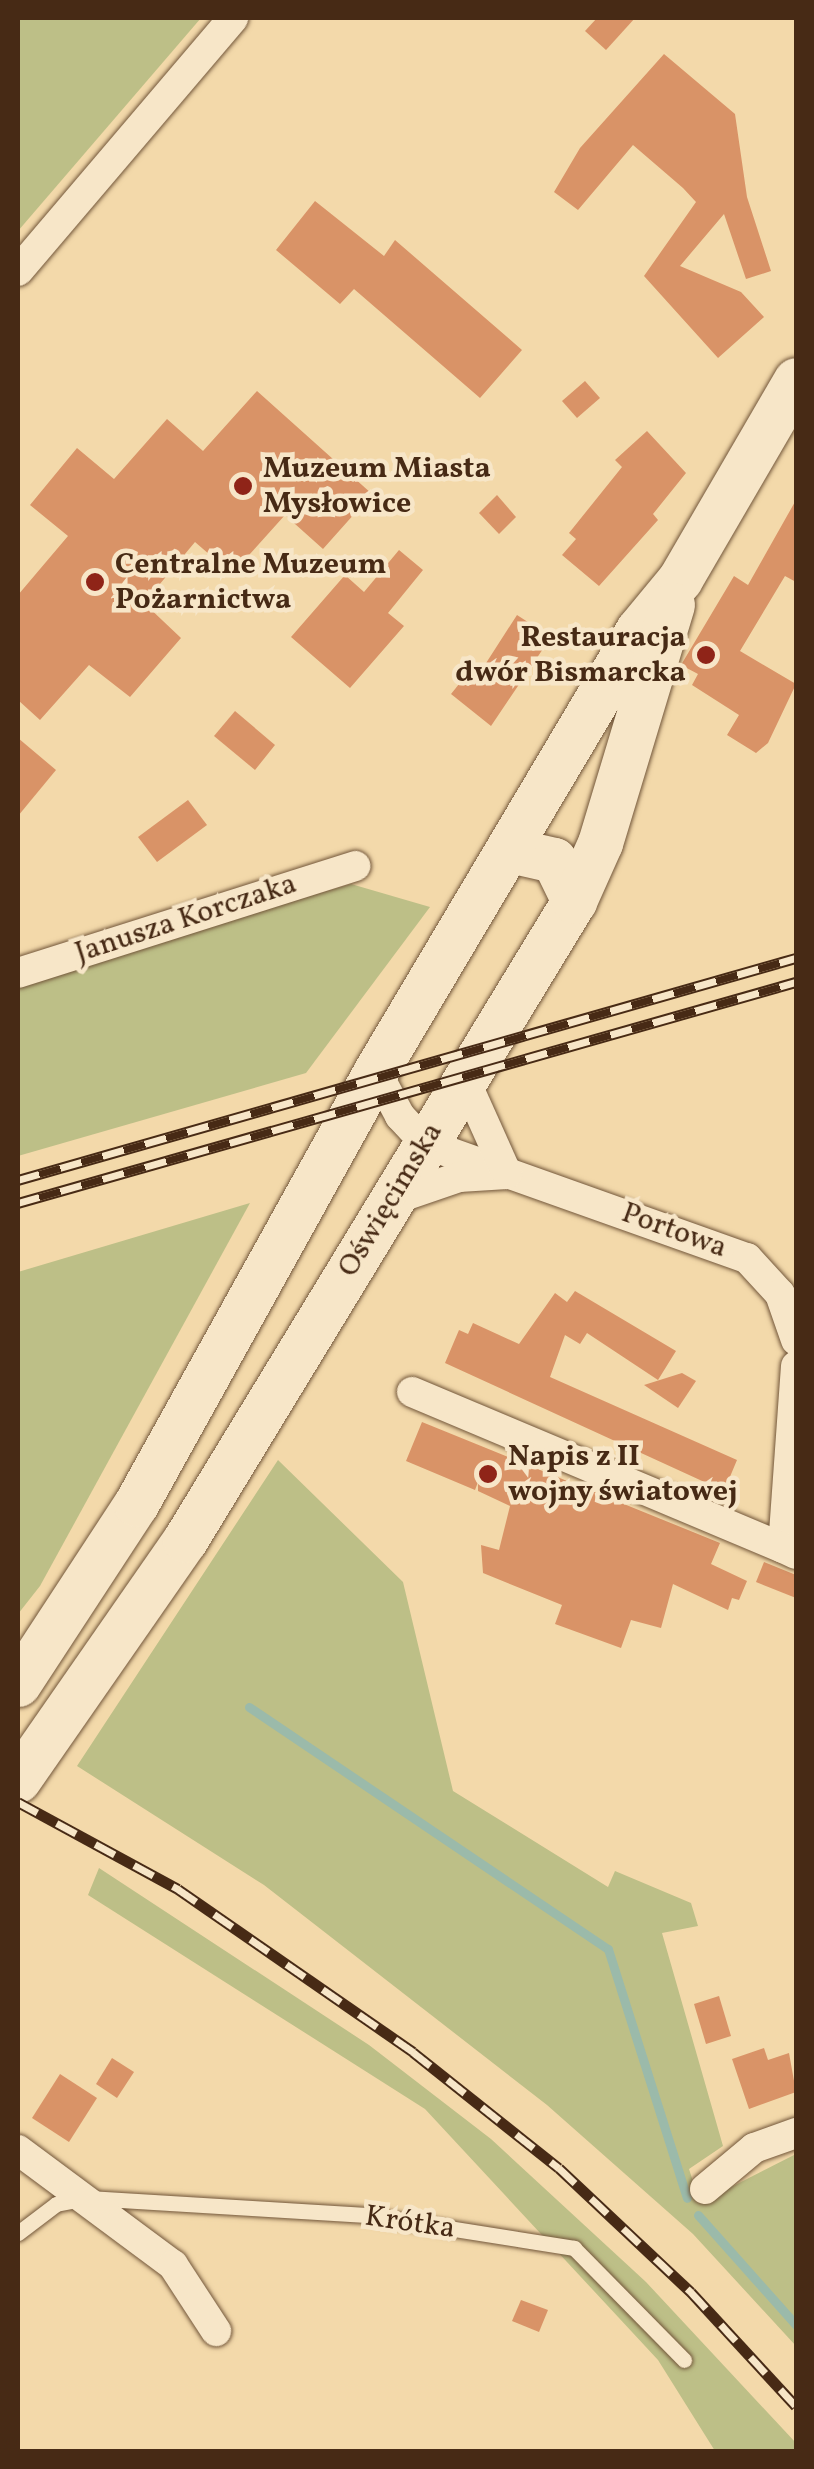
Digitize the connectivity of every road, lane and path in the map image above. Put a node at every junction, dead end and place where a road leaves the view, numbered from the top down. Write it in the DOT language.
graph roads {
  1 [pos="233,18"];
  2 [pos="18,271"];
  3 [pos="796,380"];
  4 [pos="680,579"];
  5 [pos="510,850"];
  6 [pos="355,866"];
  7 [pos="574,902"];
  8 [pos="18,973"];
  9 [pos="376,1071"];
  10 [pos="465,1080"];
  11 [pos="426,1144"];
  12 [pos="508,1174"];
  13 [pos="389,1201"];
  14 [pos="796,1340"];
  15 [pos="796,1366"];
  16 [pos="412,1392"];
  17 [pos="790,1551"];
  18 [pos="27,1670"];
  19 [pos="18,1780"];
  20 [pos="796,2133"];
  21 [pos="18,2150"];
  22 [pos="705,2189"];
  23 [pos="88,2198"];
  24 [pos="18,2234"];
  25 [pos="216,2331"];
  26 [pos="684,2360"];
  1 -- 2 [label="street"];
  3 -- 4 [label="main road, Oświęcimska"];
  4 -- 5 [label="main road, Oświęcimska"];
  4 -- 7 [label="main road, Oświęcimska"];
  5 -- 7 [label="main road"];
  5 -- 9 [label="main road, Oświęcimska"];
  6 -- 8 [label="street, Janusza Korczaka"];
  7 -- 10 [label="main road, Oświęcimska"];
  9 -- 11 [label="street"];
  9 -- 18 [label="main road, Oświęcimska"];
  10 -- 11 [label="main road, Oświęcimska"];
  10 -- 12 [label="street"];
  11 -- 12 [label="street, Portowa"];
  11 -- 13 [label="main road, Oświęcimska"];
  12 -- 13 [label="street, Portowa"];
  12 -- 14 [label="street, Portowa"];
  13 -- 19 [label="main road, Oświęcimska"];
  15 -- 17 [label="street"];
  16 -- 17 [label="street"];
  20 -- 22 [label="street"];
  21 -- 23 [label="street"];
  23 -- 24 [label="lane, Krótka"];
  23 -- 25 [label="street"];
  23 -- 26 [label="lane, Krótka"];
}
